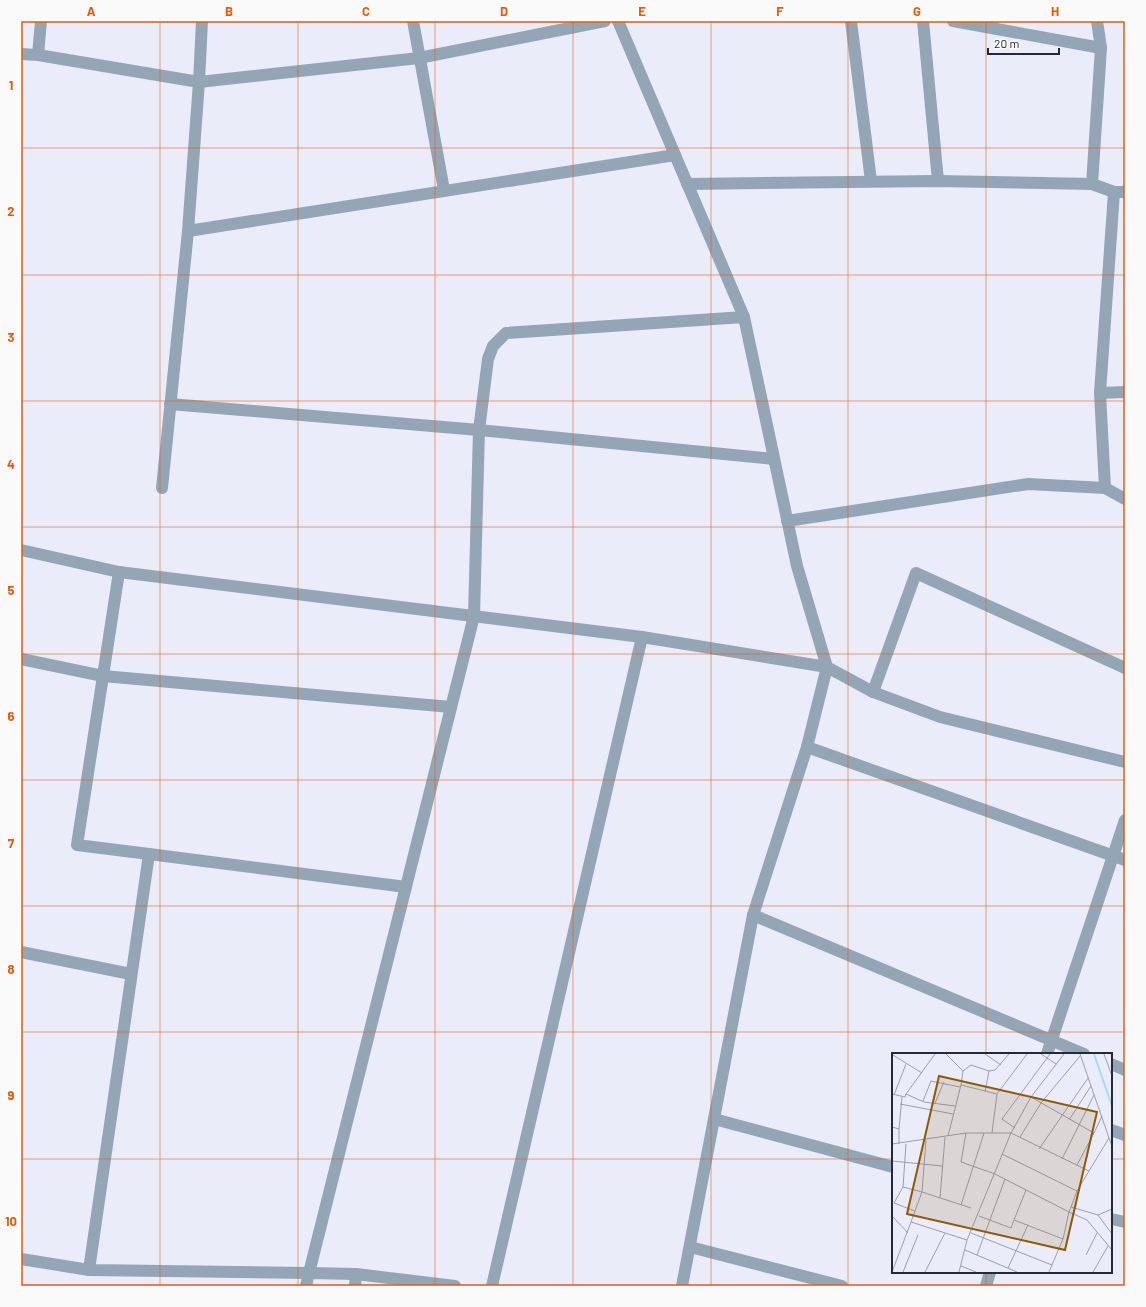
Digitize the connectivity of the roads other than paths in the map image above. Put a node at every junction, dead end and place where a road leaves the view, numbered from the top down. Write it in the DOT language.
graph roads {
  1 [pos="41,21"];
  2 [pos="202,21"];
  3 [pos="413,21"];
  4 [pos="605,21"];
  5 [pos="618,21"];
  6 [pos="851,21"];
  7 [pos="923,21"];
  8 [pos="953,21"];
  9 [pos="1097,21"];
  10 [pos="1101,48"];
  11 [pos="21,54"];
  12 [pos="38,55"];
  13 [pos="419,58"];
  14 [pos="199,82"];
  15 [pos="675,154"];
  16 [pos="871,181"];
  17 [pos="938,181"];
  18 [pos="687,184"];
  19 [pos="1092,184"];
  20 [pos="444,190"];
  21 [pos="1119,192"];
  22 [pos="188,231"];
  23 [pos="744,317"];
  24 [pos="1125,392"];
  25 [pos="1100,393"];
  26 [pos="170,404"];
  27 [pos="479,430"];
  28 [pos="774,459"];
  29 [pos="162,488"];
  30 [pos="1105,488"];
  31 [pos="1125,499"];
  32 [pos="787,521"];
  33 [pos="21,550"];
  34 [pos="119,572"];
  35 [pos="474,616"];
  36 [pos="642,637"];
  37 [pos="21,659"];
  38 [pos="826,667"];
  39 [pos="1125,668"];
  40 [pos="103,676"];
  41 [pos="873,692"];
  42 [pos="452,707"];
  43 [pos="807,747"];
  44 [pos="1125,762"];
  45 [pos="1125,820"];
  46 [pos="149,854"];
  47 [pos="1120,858"];
  48 [pos="406,887"];
  49 [pos="753,915"];
  50 [pos="21,952"];
  51 [pos="132,974"];
  52 [pos="1050,1041"];
  53 [pos="1047,1053"];
  54 [pos="1081,1053"];
  55 [pos="1112,1064"];
  56 [pos="1125,1070"];
  57 [pos="714,1120"];
  58 [pos="1112,1130"];
  59 [pos="1125,1135"];
  60 [pos="892,1167"];
  61 [pos="1112,1219"];
  62 [pos="1125,1222"];
  63 [pos="690,1247"];
  64 [pos="21,1259"];
  65 [pos="90,1270"];
  66 [pos="308,1273"];
  67 [pos="990,1273"];
  68 [pos="356,1274"];
  69 [pos="306,1286"];
  70 [pos="355,1286"];
  71 [pos="455,1286"];
  72 [pos="492,1286"];
  73 [pos="682,1286"];
  74 [pos="842,1286"];
  75 [pos="986,1286"];
  1 -- 12 [label="street"];
  2 -- 14 [label="street"];
  3 -- 13 [label="street"];
  4 -- 13 [label="street"];
  5 -- 15 [label="street"];
  6 -- 16 [label="street"];
  7 -- 17 [label="street"];
  8 -- 10 [label="street"];
  9 -- 10 [label="street"];
  10 -- 19 [label="street"];
  11 -- 12 [label="street"];
  12 -- 14 [label="street"];
  13 -- 14 [label="street"];
  13 -- 20 [label="street"];
  14 -- 22 [label="street"];
  15 -- 18 [label="street"];
  15 -- 20 [label="street"];
  16 -- 17 [label="street"];
  16 -- 18 [label="street"];
  17 -- 19 [label="street"];
  18 -- 23 [label="street"];
  19 -- 21 [label="street"];
  20 -- 22 [label="street"];
  21 -- 25 [label="street"];
  22 -- 26 [label="street"];
  23 -- 27 [label="street"];
  23 -- 28 [label="street"];
  24 -- 25 [label="street"];
  25 -- 30 [label="street"];
  26 -- 27 [label="street"];
  26 -- 29 [label="street"];
  27 -- 28 [label="street"];
  27 -- 35 [label="street"];
  28 -- 32 [label="street"];
  30 -- 31 [label="street"];
  30 -- 32 [label="street"];
  32 -- 38 [label="street"];
  33 -- 34 [label="street"];
  34 -- 35 [label="street"];
  34 -- 40 [label="street"];
  35 -- 36 [label="street"];
  35 -- 42 [label="street"];
  36 -- 38 [label="street"];
  36 -- 72 [label="street"];
  37 -- 40 [label="street"];
  38 -- 41 [label="street"];
  38 -- 43 [label="street"];
  39 -- 41 [label="street"];
  40 -- 42 [label="street"];
  40 -- 46 [label="street"];
  41 -- 44 [label="street"];
  42 -- 48 [label="street"];
  43 -- 47 [label="street"];
  43 -- 49 [label="street"];
  45 -- 47 [label="street"];
  46 -- 48 [label="street"];
  46 -- 51 [label="street"];
  47 -- 52 [label="street"];
  48 -- 66 [label="street"];
  49 -- 52 [label="street"];
  49 -- 57 [label="street"];
  50 -- 51 [label="street"];
  51 -- 65 [label="street"];
  52 -- 53 [label="street"];
  52 -- 54 [label="street"];
  55 -- 56 [label="street"];
  57 -- 60 [label="street"];
  57 -- 63 [label="street"];
  58 -- 59 [label="street"];
  61 -- 62 [label="street"];
  63 -- 73 [label="street"];
  63 -- 74 [label="street"];
  64 -- 65 [label="street"];
  65 -- 66 [label="street"];
  66 -- 68 [label="street"];
  66 -- 69 [label="street"];
  67 -- 75 [label="street"];
  68 -- 70 [label="street"];
  68 -- 71 [label="street"];
}
